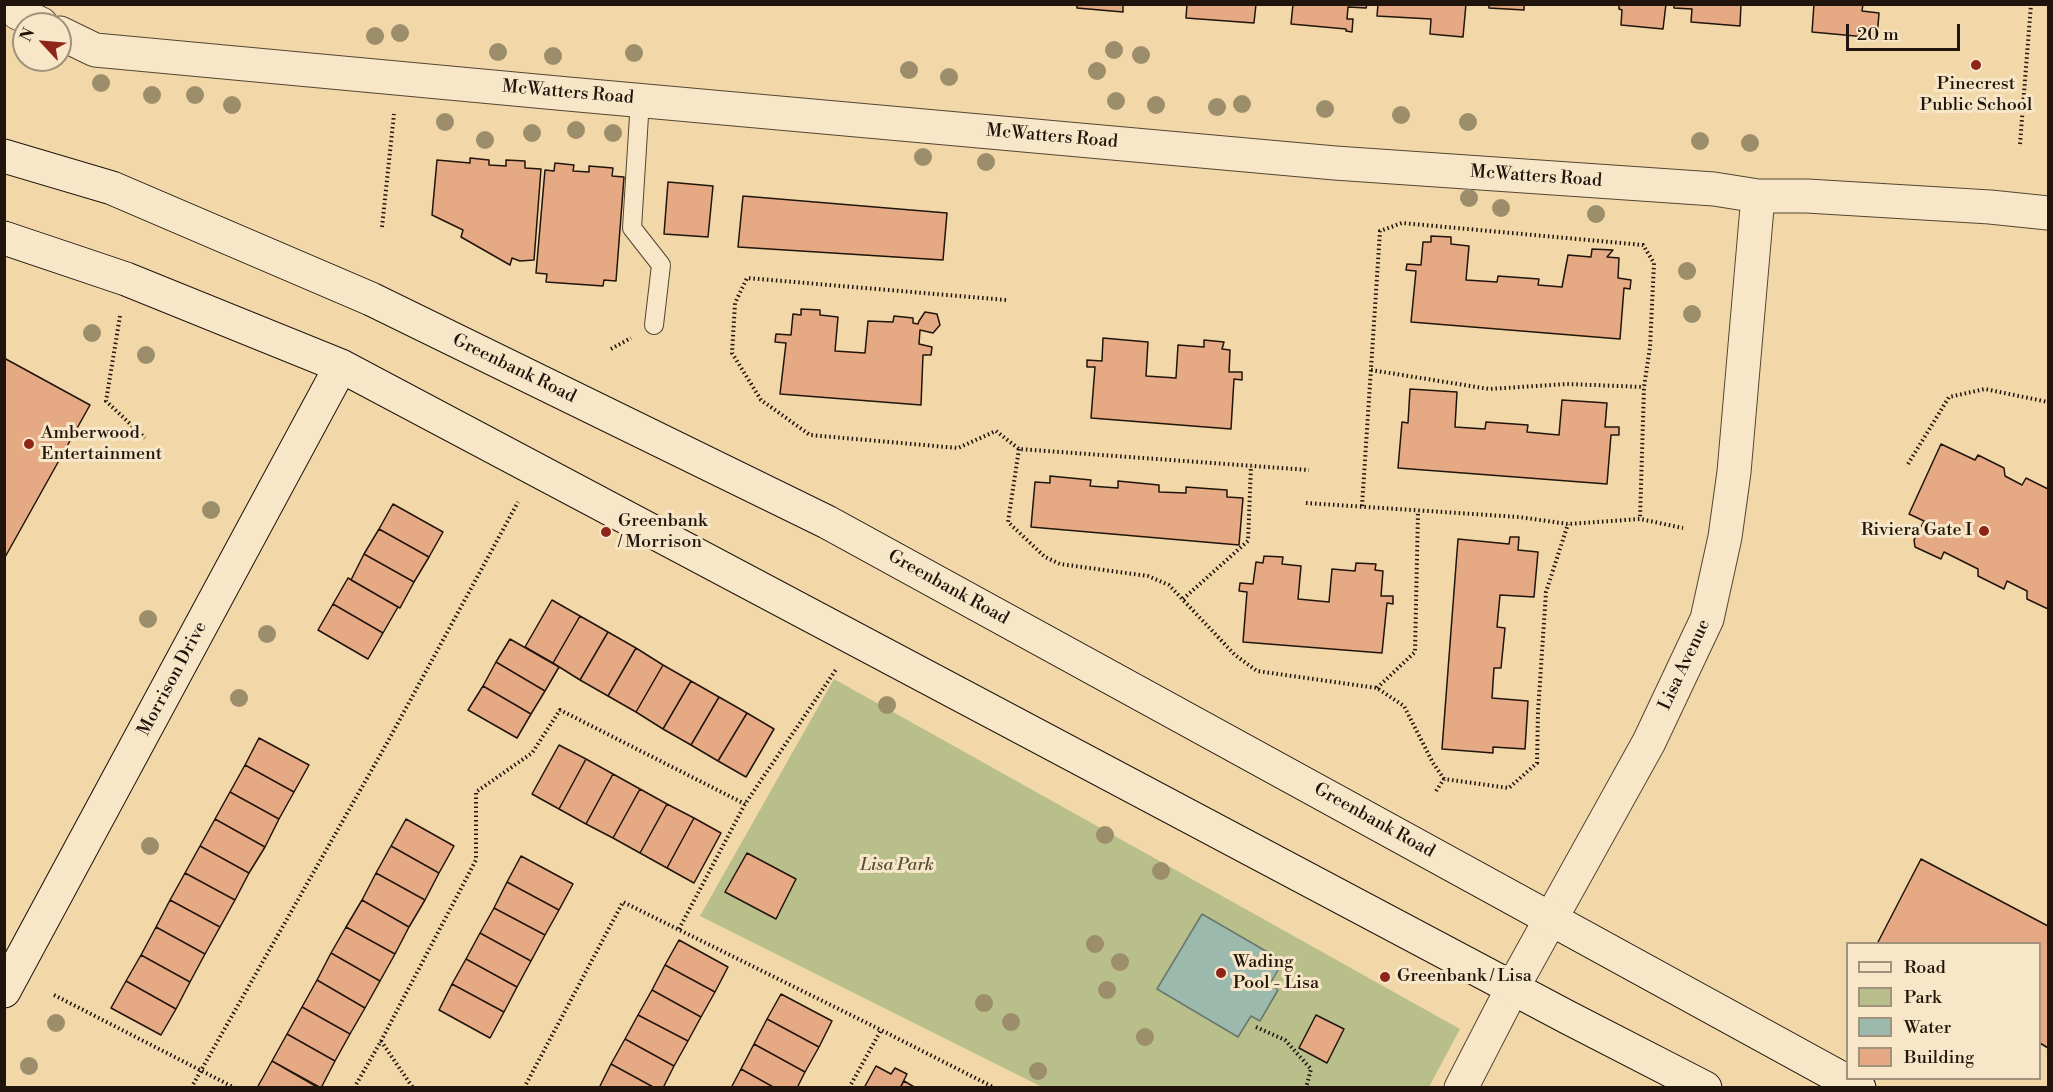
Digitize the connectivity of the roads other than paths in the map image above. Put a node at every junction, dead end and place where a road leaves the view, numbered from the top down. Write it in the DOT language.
graph roads {
  1 [pos="72,39"];
  2 [pos="640,100"];
  3 [pos="4,156"];
  4 [pos="1758,196"];
  5 [pos="2049,213"];
  6 [pos="4,238"];
  7 [pos="654,325"];
  8 [pos="341,366"];
  9 [pos="1551,917"];
  10 [pos="1513,987"];
  11 [pos="4,991"];
  12 [pos="1461,1088"];
  13 [pos="1705,1088"];
  14 [pos="1859,1088"];
  1 -- 2 [label="main road, McWatters Road"];
  2 -- 4 [label="main road, McWatters Road"];
  2 -- 7 [label="lane"];
  3 -- 9 [label="main road, Greenbank Road"];
  4 -- 5 [label="main road, McWatters Road"];
  4 -- 9 [label="main road, Lisa Avenue"];
  6 -- 8 [label="main road"];
  8 -- 10 [label="main road"];
  8 -- 11 [label="main road, Morrison Drive"];
  9 -- 10 [label="main road, Lisa Avenue"];
  9 -- 14 [label="main road, Greenbank Road"];
  10 -- 12 [label="main road, Lisa Avenue"];
  10 -- 13 [label="main road"];
}
